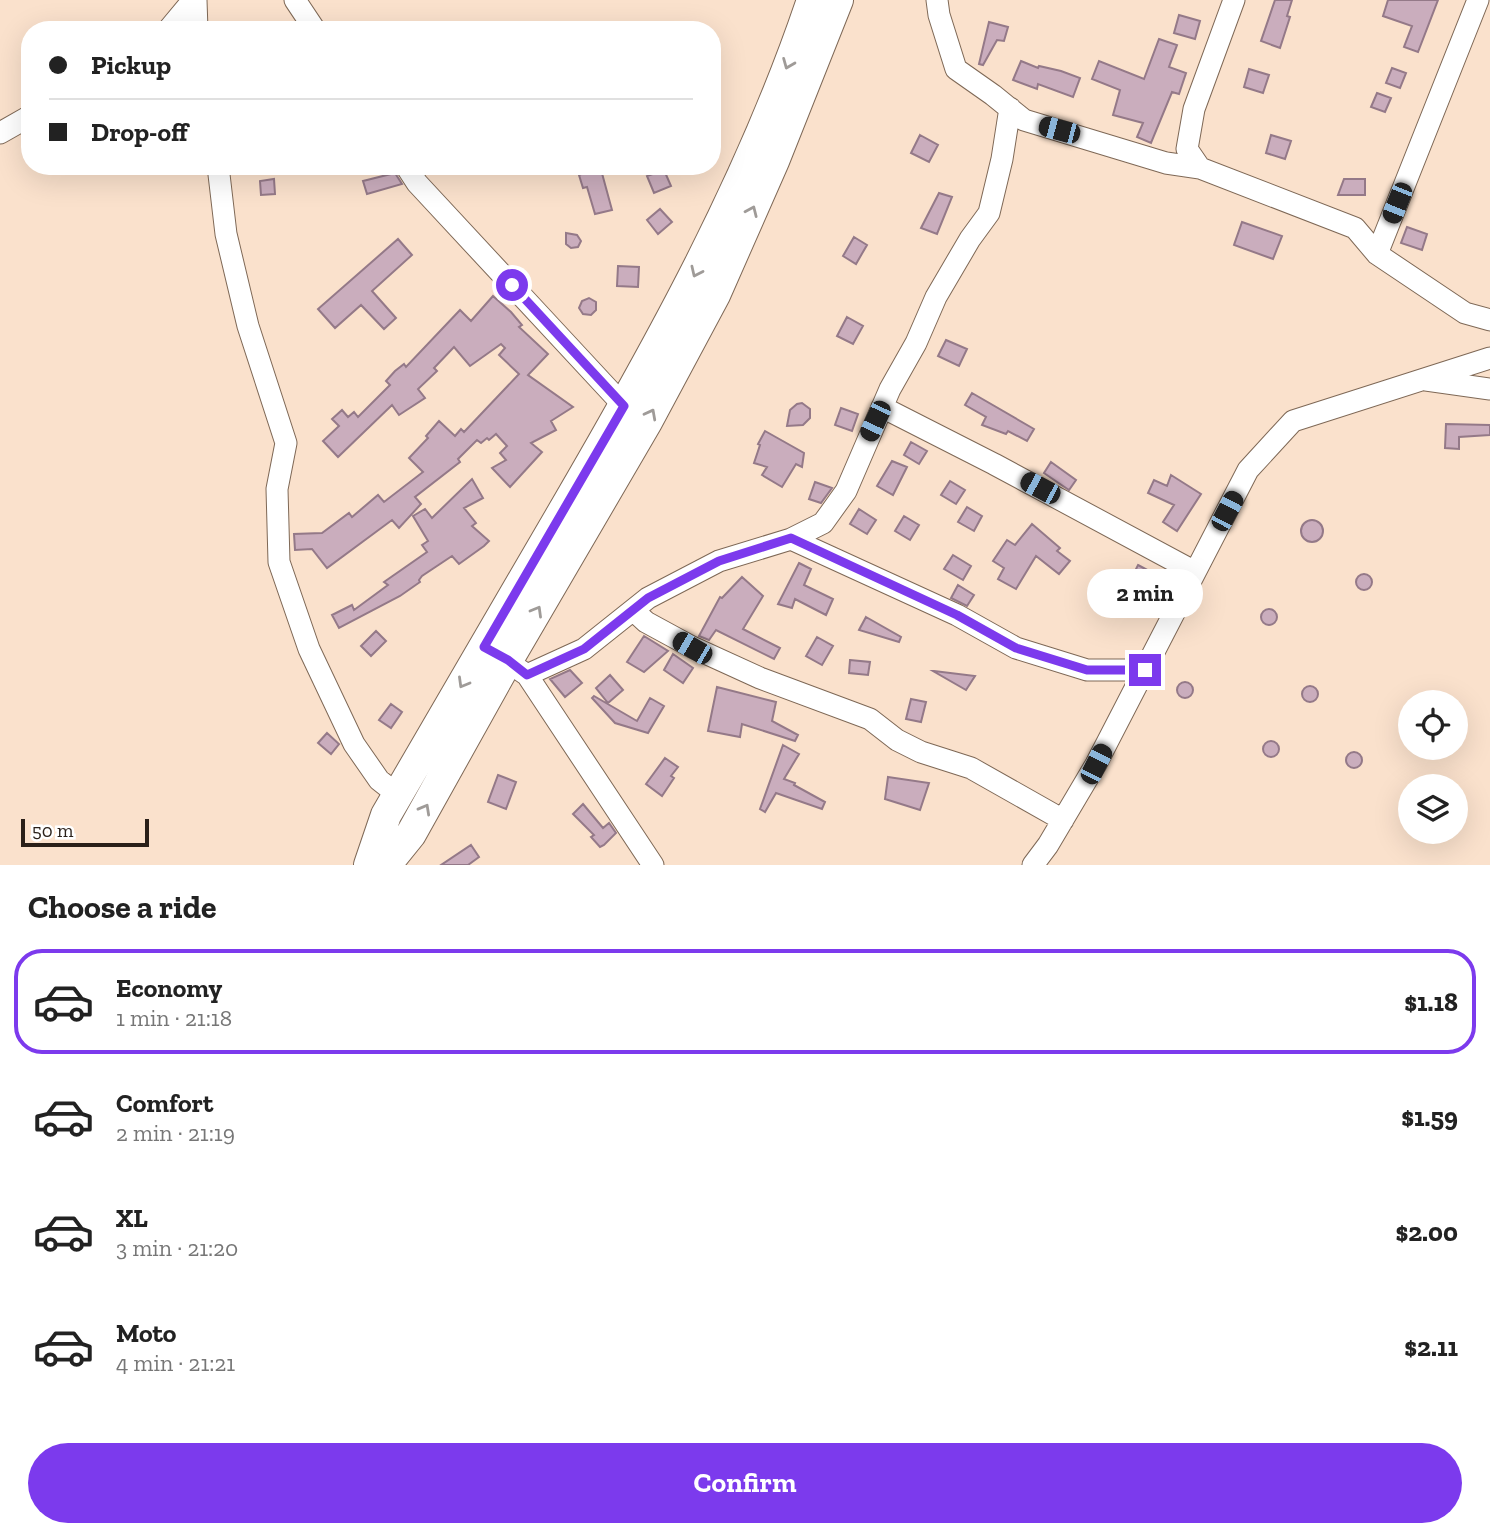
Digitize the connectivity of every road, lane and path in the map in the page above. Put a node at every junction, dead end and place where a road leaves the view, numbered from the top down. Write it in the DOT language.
graph roads {
  1 [pos="195,0"];
  2 [pos="295,0"];
  3 [pos="812,0"];
  4 [pos="838,0"];
  5 [pos="937,0"];
  6 [pos="1234,0"];
  7 [pos="1478,0"];
  8 [pos="176,21"];
  9 [pos="196,21"];
  10 [pos="309,21"];
  11 [pos="1010,108"];
  12 [pos="21,121"];
  13 [pos="0,133"];
  14 [pos="1200,168"];
  15 [pos="219,175"];
  16 [pos="412,175"];
  17 [pos="1377,254"];
  18 [pos="1490,320"];
  19 [pos="1490,358"];
  20 [pos="1421,380"];
  21 [pos="1490,389"];
  22 [pos="624,406"];
  23 [pos="882,407"];
  24 [pos="791,538"];
  25 [pos="1195,572"];
  26 [pos="633,610"];
  27 [pos="506,661"];
  28 [pos="1145,670"];
  29 [pos="398,795"];
  30 [pos="1063,820"];
  31 [pos="369,865"];
  32 [pos="386,865"];
  33 [pos="653,865"];
  34 [pos="1033,865"];
  1 -- 8 [label="street"];
  1 -- 9 [label="street"];
  2 -- 10 [label="street"];
  3 -- 22 [label="main road, one-way"];
  27 -- 4 [label="main road, one-way"];
  5 -- 11 [label="street"];
  6 -- 14 [label="street"];
  7 -- 17 [label="street"];
  11 -- 14 [label="street"];
  11 -- 23 [label="street"];
  12 -- 13 [label="street"];
  14 -- 17 [label="street"];
  15 -- 29 [label="street"];
  16 -- 22 [label="street"];
  17 -- 18 [label="street"];
  19 -- 20 [label="street"];
  20 -- 21 [label="street"];
  20 -- 25 [label="street"];
  22 -- 27 [label="main road"];
  23 -- 24 [label="street"];
  23 -- 25 [label="street"];
  24 -- 26 [label="street"];
  24 -- 28 [label="street"];
  25 -- 28 [label="street"];
  26 -- 27 [label="street"];
  26 -- 30 [label="street"];
  27 -- 29 [label="main road, one-way"];
  32 -- 27 [label="main road, one-way"];
  27 -- 33 [label="street"];
  28 -- 30 [label="street"];
  29 -- 31 [label="main road"];
  30 -- 34 [label="street"];
}
